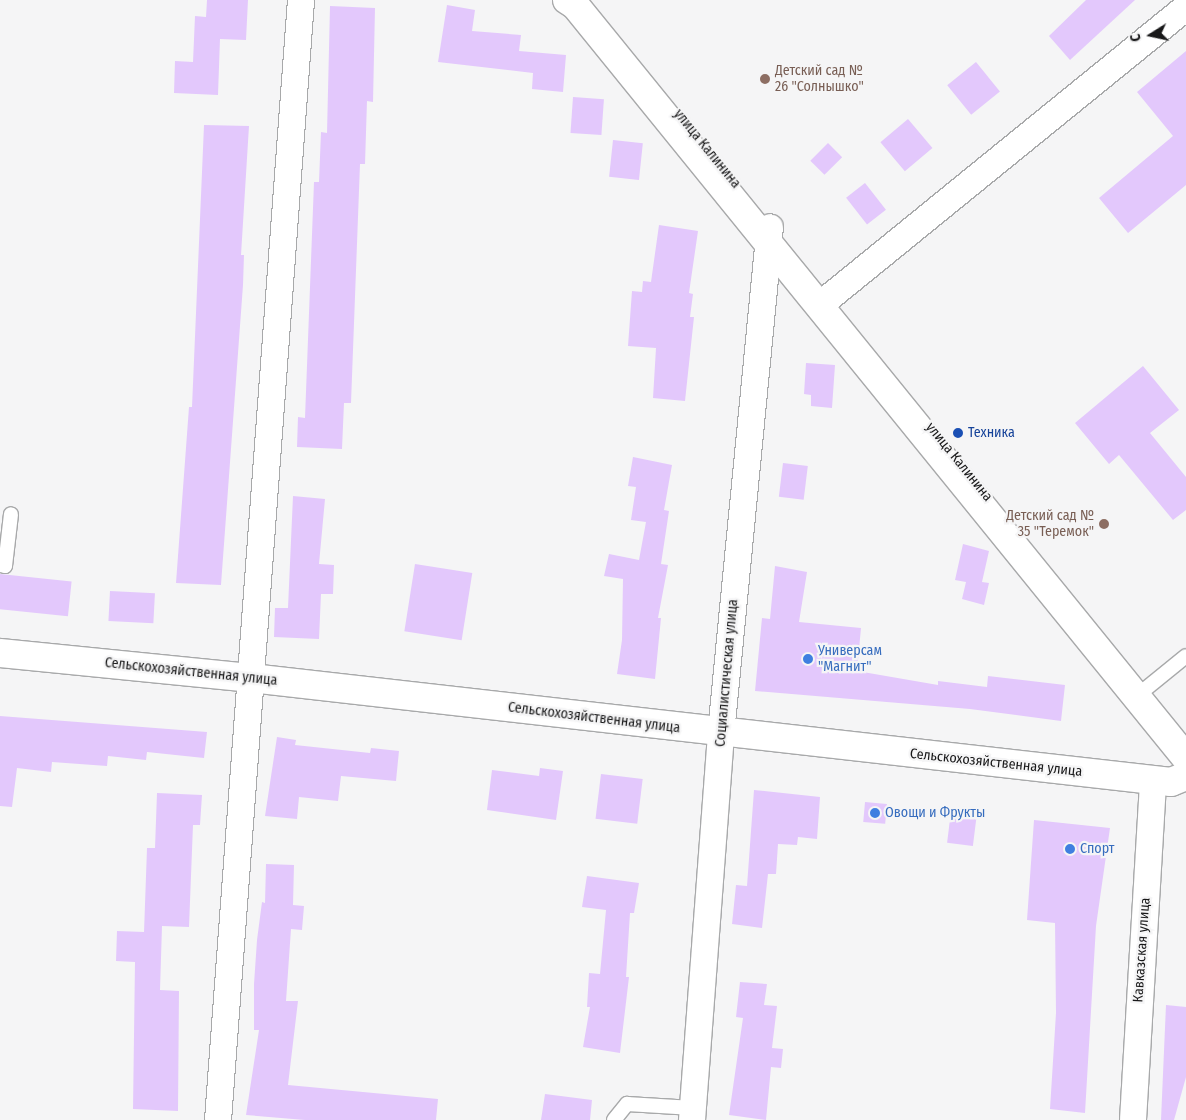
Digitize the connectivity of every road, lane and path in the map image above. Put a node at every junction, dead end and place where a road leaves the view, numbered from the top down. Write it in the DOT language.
graph roads {
  1 [pos="301,0"];
  2 [pos="567,0"];
  3 [pos="587,0"];
  4 [pos="1186,7"];
  5 [pos="769,236"];
  6 [pos="826,300"];
  7 [pos="11,514"];
  8 [pos="0,565"];
  9 [pos="0,654"];
  10 [pos="1186,656"];
  11 [pos="251,678"];
  12 [pos="1143,691"];
  13 [pos="721,733"];
  14 [pos="1186,742"];
  15 [pos="1186,758"];
  16 [pos="1186,776"];
  17 [pos="1153,780"];
  18 [pos="693,1114"];
  19 [pos="218,1120"];
  20 [pos="614,1120"];
  21 [pos="1133,1120"];
  1 -- 11 [label="street"];
  2 -- 5 [label="main road"];
  3 -- 5 [label="main road, улица Калинина"];
  4 -- 6 [label="street"];
  5 -- 6 [label="main road, улица Калинина"];
  5 -- 13 [label="street, Социалистическая улица"];
  5 -- 15 [label="main road"];
  6 -- 12 [label="main road, улица Калинина"];
  7 -- 8 [label="lane"];
  9 -- 11 [label="main road, Сельскохозяйственная улица"];
  10 -- 12 [label="lane"];
  11 -- 13 [label="main road, Сельскохозяйственная улица"];
  11 -- 19 [label="street"];
  12 -- 14 [label="main road, улица Калинина"];
  13 -- 17 [label="main road, Сельскохозяйственная улица"];
  13 -- 18 [label="street, Социалистическая улица"];
  16 -- 17 [label="main road, Сельскохозяйственная улица"];
  17 -- 21 [label="street, Кавказская улица"];
  18 -- 20 [label="lane"];
}
